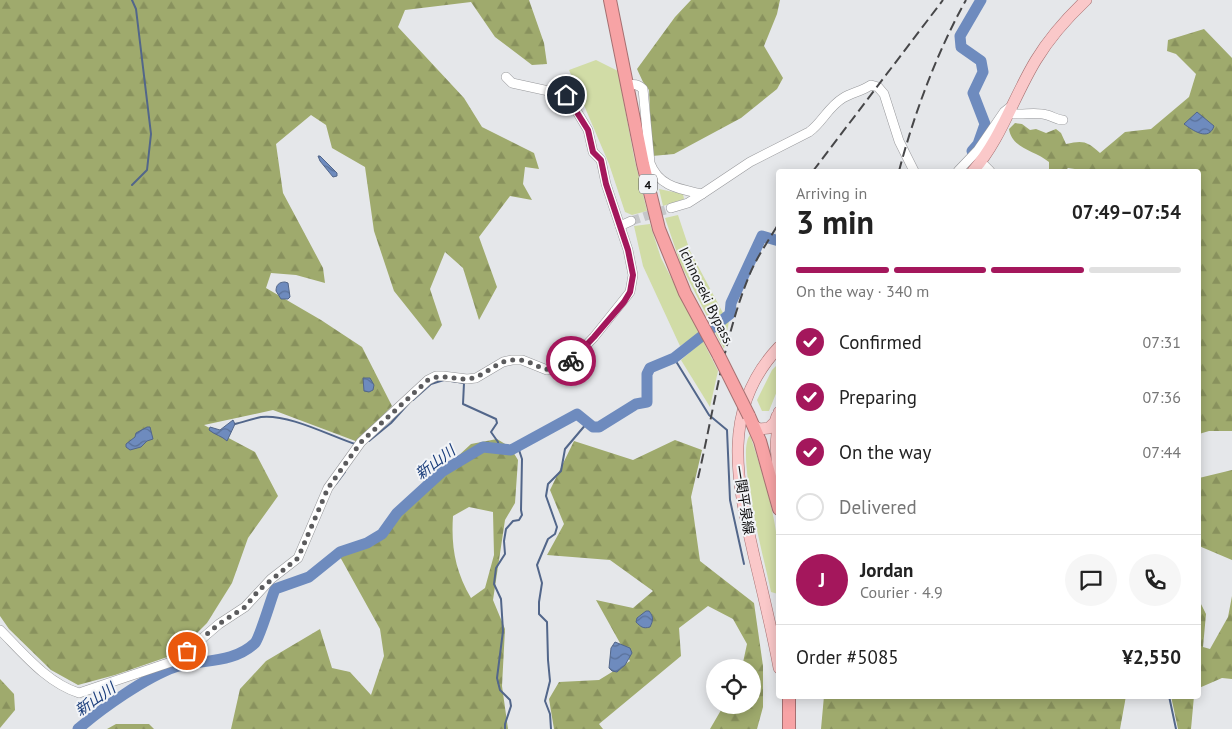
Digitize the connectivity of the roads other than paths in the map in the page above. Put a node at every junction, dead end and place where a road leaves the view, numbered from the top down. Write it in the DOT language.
graph roads {
  1 [pos="610,0"];
  2 [pos="1086,0"];
  3 [pos="506,78"];
  4 [pos="627,85"];
  5 [pos="1010,110"];
  6 [pos="1063,120"];
  7 [pos="981,162"];
  8 [pos="913,169"];
  9 [pos="960,169"];
  10 [pos="975,169"];
  11 [pos="988,169"];
  12 [pos="702,194"];
  13 [pos="671,208"];
  14 [pos="631,221"];
  15 [pos="620,226"];
  16 [pos="776,350"];
  17 [pos="776,418"];
  18 [pos="751,421"];
  19 [pos="776,497"];
  20 [pos="765,603"];
  21 [pos="776,613"];
  22 [pos="0,630"];
  23 [pos="776,654"];
  24 [pos="783,699"];
  25 [pos="790,699"];
  26 [pos="788,729"];
  1 -- 4 [label="highway, Ichinoseki Bypass / 4"];
  2 -- 5 [label="main road"];
  3 -- 15 [label="street"];
  4 -- 12 [label="street"];
  4 -- 18 [label="highway, Ichinoseki Bypass / 4, bridge"];
  5 -- 6 [label="street"];
  5 -- 7 [label="main road"];
  5 -- 9 [label="street"];
  7 -- 10 [label="main road"];
  7 -- 11 [label="street"];
  8 -- 12 [label="street"];
  12 -- 13 [label="street"];
  14 -- 15 [label="street"];
  15 -- 22 [label="street"];
  16 -- 20 [label="main road, 一関平泉線"];
  17 -- 18 [label="main road"];
  18 -- 19 [label="highway, Ichinoseki Bypass / 4"];
  20 -- 21 [label="main road"];
  20 -- 23 [label="main road, 一関平泉線"];
  24 -- 26 [label="main road"];
  25 -- 26 [label="highway"];
}
